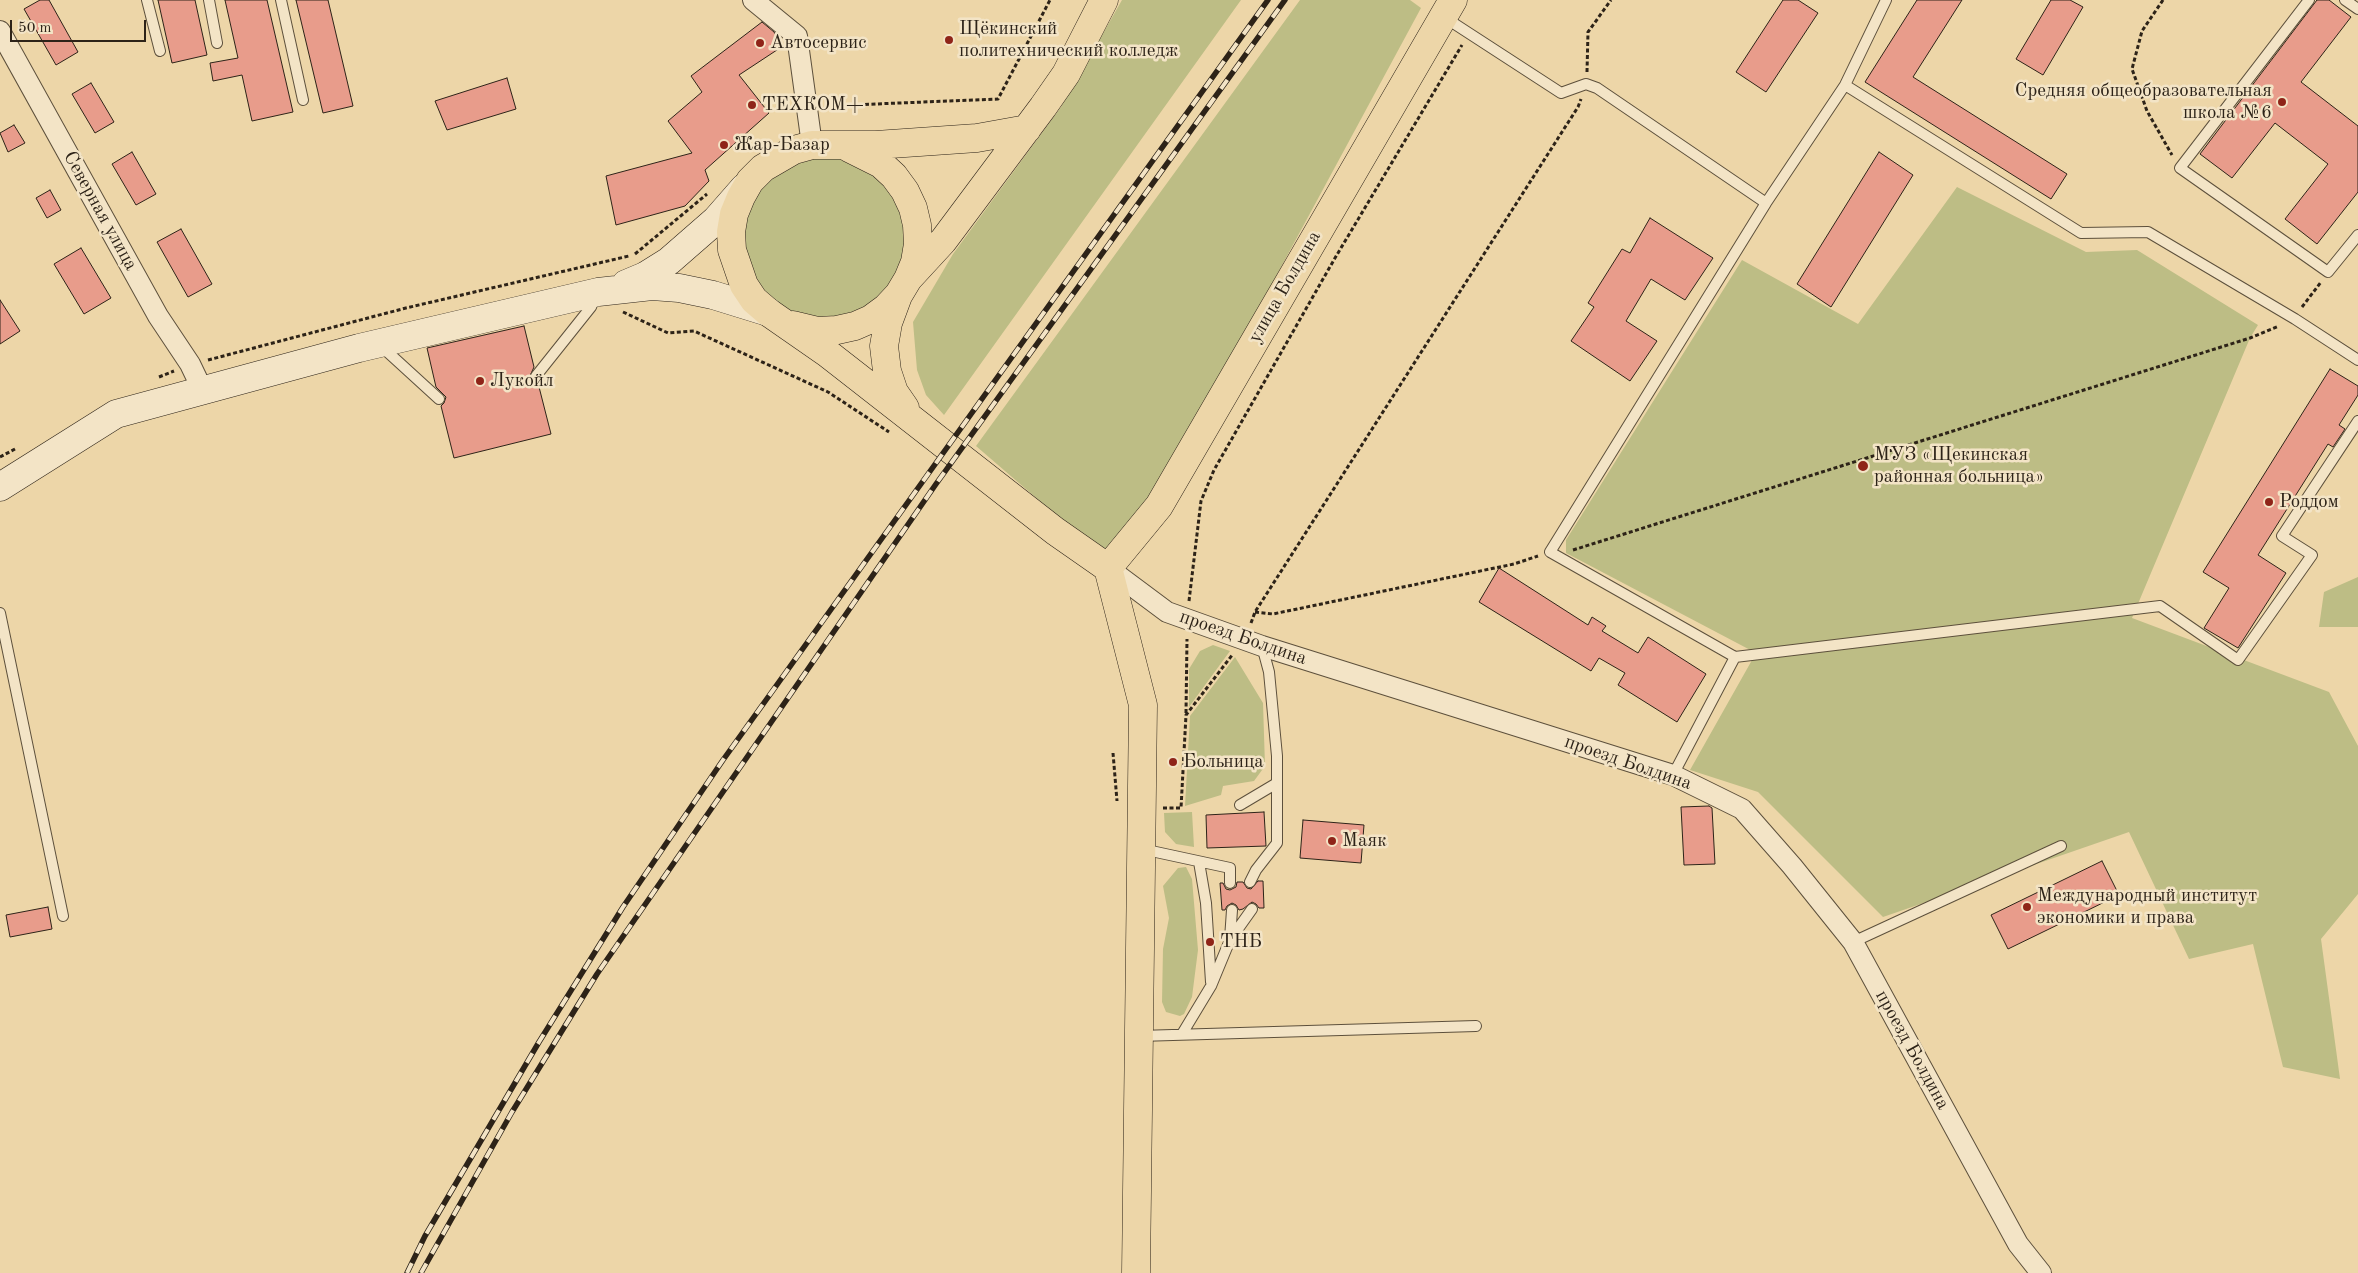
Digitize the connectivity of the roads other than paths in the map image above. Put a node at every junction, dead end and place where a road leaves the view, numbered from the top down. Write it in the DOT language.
graph roads {
  1 [pos="147,0"];
  2 [pos="209,0"];
  3 [pos="281,0"];
  4 [pos="753,0"];
  5 [pos="1104,0"];
  6 [pos="1886,0"];
  7 [pos="2309,0"];
  8 [pos="2345,0"];
  9 [pos="1448,8"];
  10 [pos="2358,9"];
  11 [pos="0,31"];
  12 [pos="217,43"];
  13 [pos="160,51"];
  14 [pos="1845,85"];
  15 [pos="303,100"];
  16 [pos="1026,129"];
  17 [pos="821,145"];
  18 [pos="750,181"];
  19 [pos="1766,203"];
  20 [pos="2358,235"];
  21 [pos="903,287"];
  22 [pos="600,296"];
  23 [pos="776,317"];
  24 [pos="379,344"];
  25 [pos="2358,360"];
  26 [pos="536,376"];
  27 [pos="202,389"];
  28 [pos="439,399"];
  29 [pos="2358,421"];
  30 [pos="904,428"];
  31 [pos="0,487"];
  32 [pos="1108,568"];
  33 [pos="0,613"];
  34 [pos="1253,643"];
  35 [pos="1735,657"];
  36 [pos="1673,775"];
  37 [pos="1277,783"];
  38 [pos="1240,805"];
  39 [pos="2061,846"];
  40 [pos="1141,849"];
  41 [pos="1199,862"];
  42 [pos="1250,882"];
  43 [pos="1230,883"];
  44 [pos="1252,909"];
  45 [pos="1232,910"];
  46 [pos="63,916"];
  47 [pos="1230,940"];
  48 [pos="1853,942"];
  49 [pos="1211,986"];
  50 [pos="1476,1026"];
  51 [pos="1182,1034"];
  52 [pos="1138,1036"];
  53 [pos="1136,1273"];
  54 [pos="2041,1273"];
  1 -- 13 [label="lane"];
  2 -- 12 [label="lane"];
  3 -- 15 [label="lane"];
  4 -- 17 [label="street"];
  5 -- 16 [label="main road"];
  6 -- 14 [label="lane"];
  7 -- 20 [label="lane"];
  8 -- 10 [label="lane"];
  9 -- 19 [label="lane"];
  9 -- 32 [label="main road, улица Болдина"];
  11 -- 27 [label="street, Северная улица"];
  14 -- 19 [label="lane"];
  14 -- 25 [label="lane"];
  16 -- 17 [label="main road"];
  16 -- 21 [label="main road"];
  17 -- 18 [label="main road"];
  17 -- 21 [label="main road"];
  18 -- 22 [label="street"];
  18 -- 23 [label="main road"];
  19 -- 35 [label="lane"];
  21 -- 23 [label="main road"];
  21 -- 30 [label="main road"];
  22 -- 23 [label="street"];
  22 -- 24 [label="street"];
  22 -- 26 [label="lane"];
  23 -- 30 [label="main road"];
  24 -- 27 [label="street"];
  24 -- 28 [label="lane"];
  27 -- 31 [label="street"];
  29 -- 35 [label="lane"];
  30 -- 32 [label="main road"];
  32 -- 34 [label="street, проезд Болдина"];
  32 -- 40 [label="main road"];
  33 -- 46 [label="lane"];
  34 -- 36 [label="street, проезд Болдина"];
  34 -- 37 [label="lane"];
  35 -- 36 [label="lane"];
  36 -- 48 [label="street, проезд Болдина"];
  37 -- 38 [label="lane"];
  37 -- 42 [label="lane"];
  39 -- 48 [label="lane"];
  40 -- 41 [label="lane"];
  40 -- 52 [label="main road"];
  41 -- 43 [label="lane"];
  41 -- 49 [label="lane"];
  44 -- 47 [label="lane"];
  45 -- 47 [label="lane"];
  47 -- 49 [label="lane"];
  48 -- 54 [label="street, проезд Болдина"];
  49 -- 51 [label="lane"];
  50 -- 51 [label="lane"];
  51 -- 52 [label="lane"];
  52 -- 53 [label="main road"];
}
